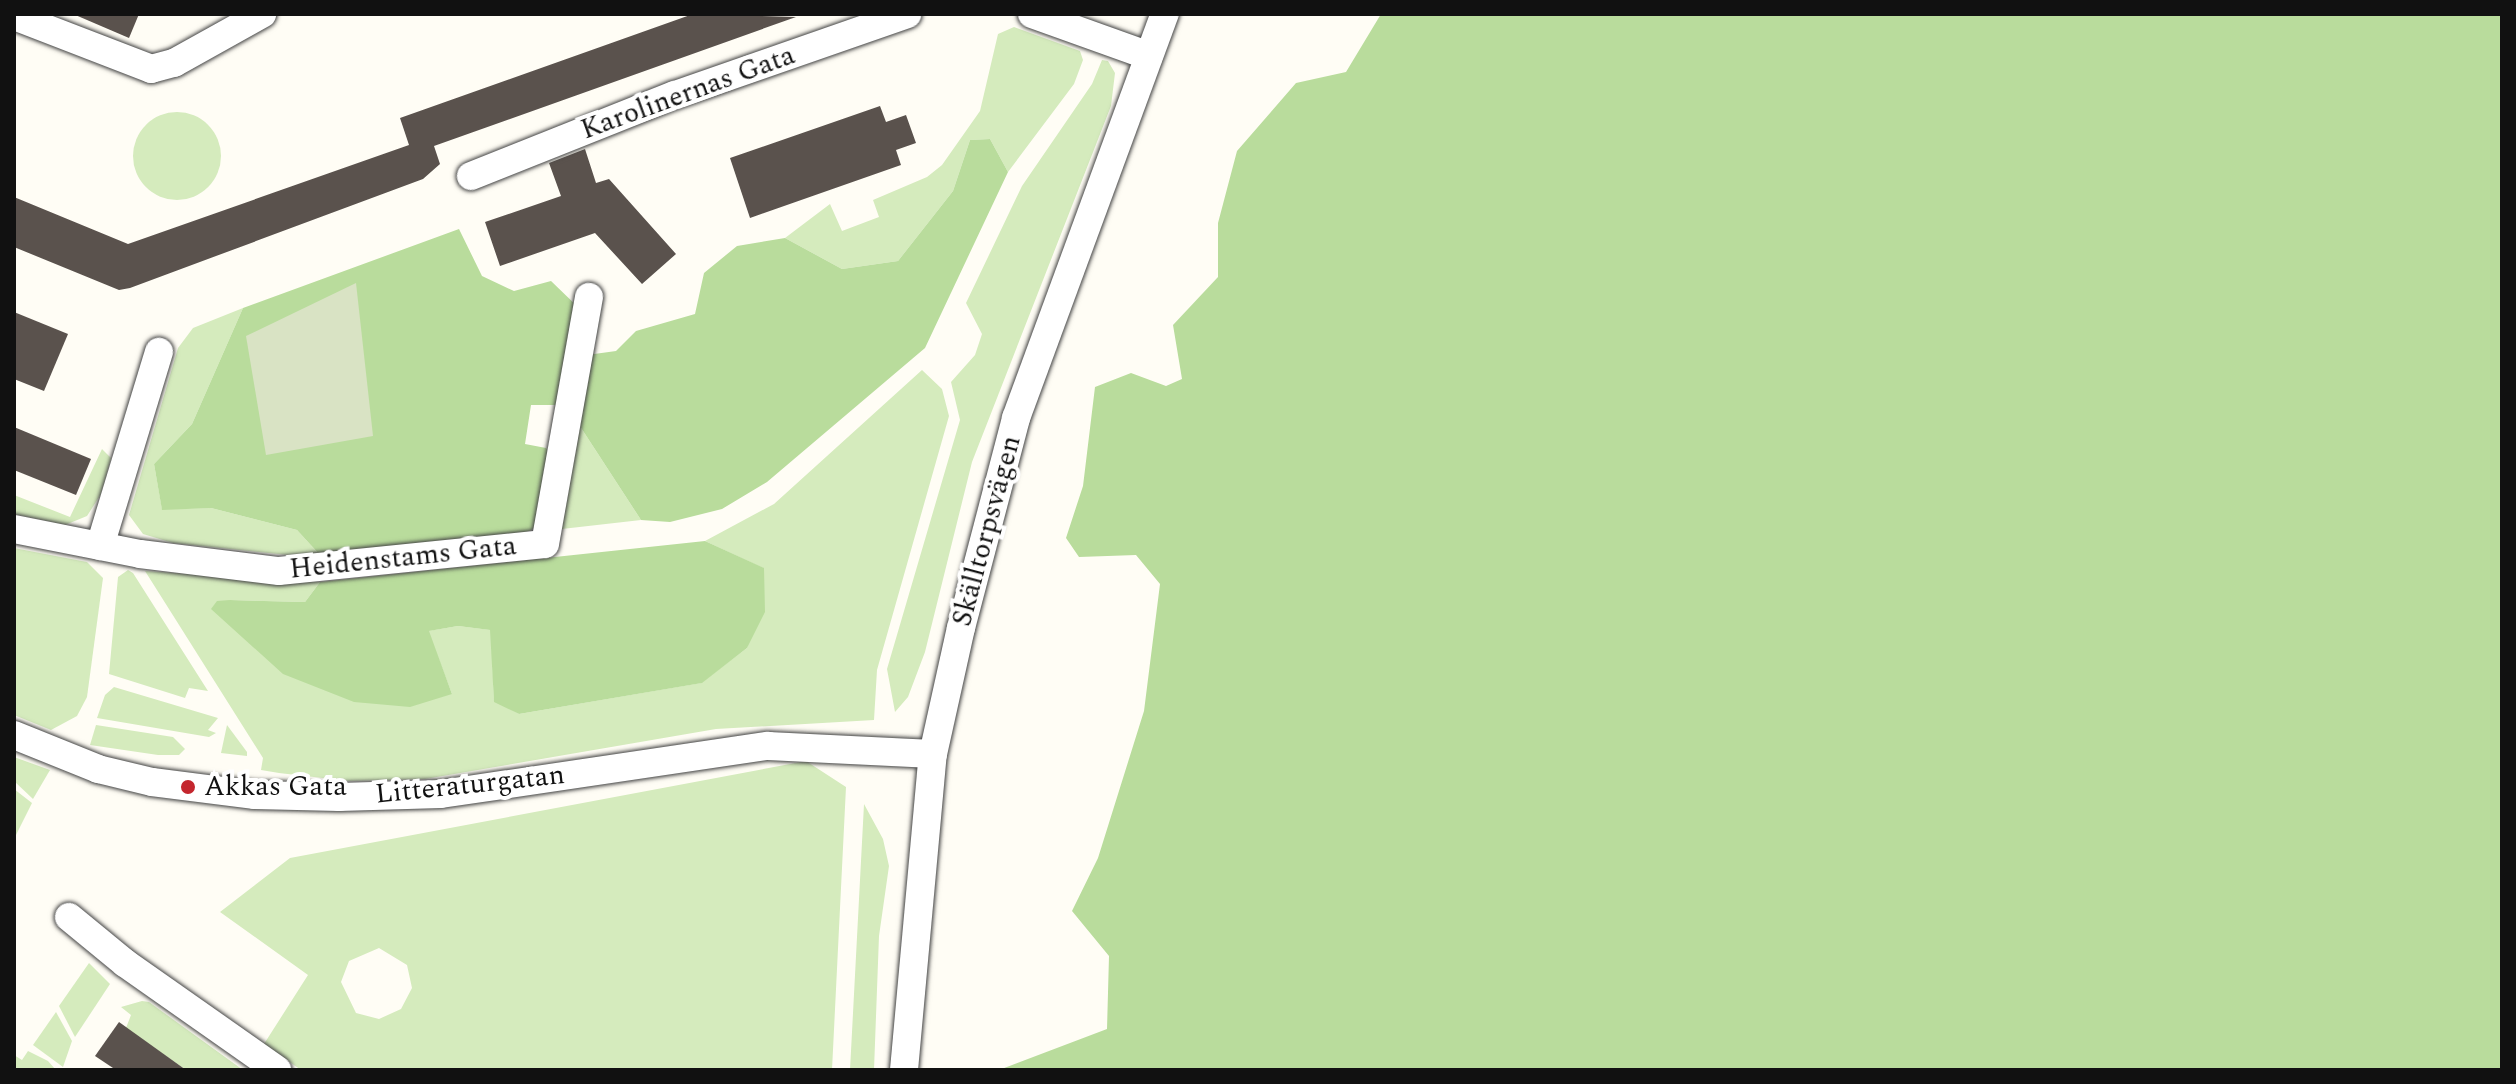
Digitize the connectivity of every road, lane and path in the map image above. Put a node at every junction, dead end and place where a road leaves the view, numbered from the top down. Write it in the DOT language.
graph roads {
  1 [pos="262,14"];
  2 [pos="907,14"];
  3 [pos="1032,14"];
  4 [pos="1165,14"];
  5 [pos="14,16"];
  6 [pos="1149,56"];
  7 [pos="471,176"];
  8 [pos="589,297"];
  9 [pos="159,352"];
  10 [pos="14,529"];
  11 [pos="100,546"];
  12 [pos="14,735"];
  13 [pos="933,754"];
  14 [pos="69,917"];
  15 [pos="277,1070"];
  16 [pos="904,1070"];
  1 -- 5 [label="street"];
  2 -- 7 [label="street, Karolinernas Gata"];
  3 -- 6 [label="street"];
  4 -- 6 [label="street, Skälltorpsvägen"];
  6 -- 13 [label="street, Skälltorpsvägen"];
  8 -- 11 [label="street, Heidenstams Gata"];
  9 -- 11 [label="street"];
  10 -- 11 [label="street, Heidenstams Gata"];
  12 -- 13 [label="street, Litteraturgatan"];
  13 -- 16 [label="street, Skälltorpsvägen"];
  14 -- 15 [label="street"];
}
